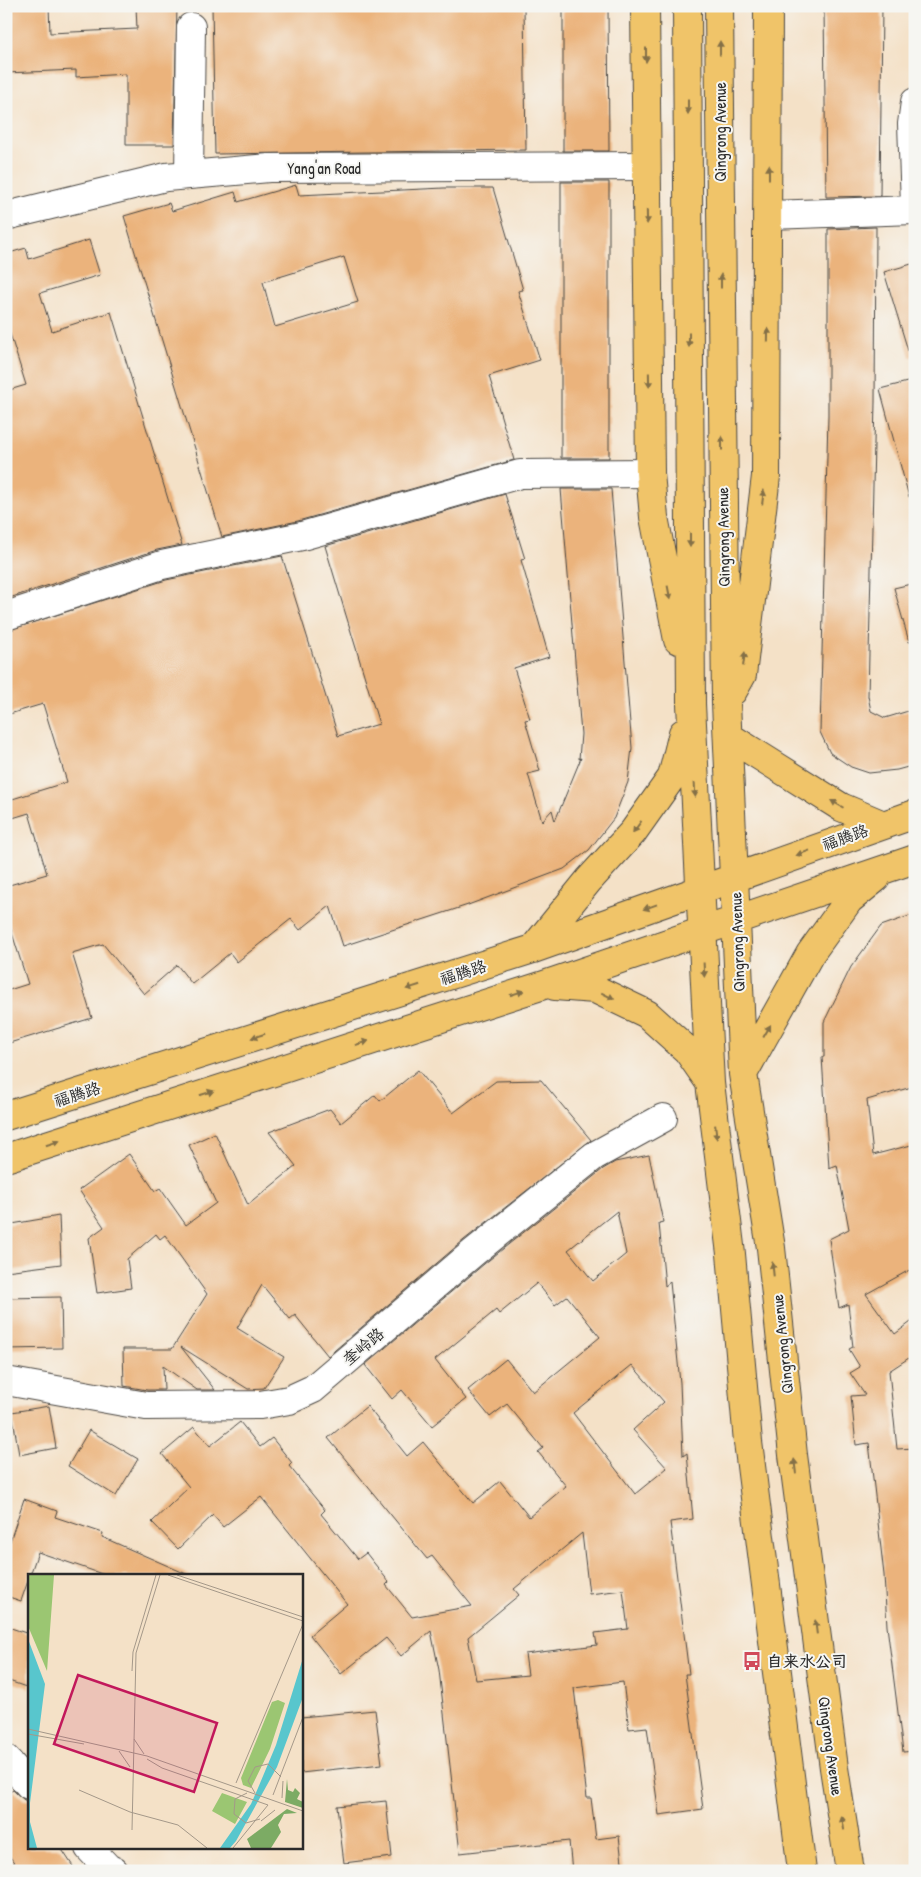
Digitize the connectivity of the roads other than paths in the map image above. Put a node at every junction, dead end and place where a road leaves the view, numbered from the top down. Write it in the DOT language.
graph roads {
  1 [pos="645,6"];
  2 [pos="687,6"];
  3 [pos="720,6"];
  4 [pos="768,6"];
  5 [pos="191,27"];
  6 [pos="914,117"];
  7 [pos="646,166"];
  8 [pos="189,175"];
  9 [pos="915,205"];
  10 [pos="915,210"];
  11 [pos="769,215"];
  12 [pos="6,216"];
  13 [pos="650,473"];
  14 [pos="6,616"];
  15 [pos="726,703"];
  16 [pos="690,704"];
  17 [pos="728,736"];
  18 [pos="915,814"];
  19 [pos="881,824"];
  20 [pos="903,862"];
  21 [pos="734,877"];
  22 [pos="700,889"];
  23 [pos="736,920"];
  24 [pos="702,931"];
  25 [pos="533,949"];
  26 [pos="544,985"];
  27 [pos="743,1074"];
  28 [pos="710,1083"];
  29 [pos="6,1116"];
  30 [pos="662,1118"];
  31 [pos="6,1158"];
  32 [pos="6,1381"];
  33 [pos="6,1759"];
  34 [pos="28,1784"];
  35 [pos="91,1850"];
  36 [pos="114,1871"];
  37 [pos="802,1871"];
  38 [pos="850,1871"];
  1 -- 7 [label="main road, one-way"];
  2 -- 16 [label="main road, Qingrong Avenue, one-way"];
  15 -- 3 [label="main road, Qingrong Avenue, one-way"];
  11 -- 4 [label="main road, one-way"];
  5 -- 8 [label="street"];
  6 -- 9 [label="street"];
  7 -- 8 [label="street, Yang'an Road"];
  7 -- 13 [label="main road, one-way"];
  8 -- 12 [label="street, Yang'an Road"];
  10 -- 11 [label="street"];
  15 -- 11 [label="main road, one-way"];
  13 -- 14 [label="street"];
  13 -- 16 [label="main road, one-way"];
  15 -- 17 [label="main road, Qingrong Avenue"];
  16 -- 22 [label="main road, Qingrong Avenue, one-way"];
  16 -- 25 [label="main road, one-way"];
  19 -- 17 [label="main road, one-way"];
  17 -- 21 [label="main road, Qingrong Avenue"];
  18 -- 19 [label="main road, 福腾路"];
  19 -- 21 [label="main road, 福腾路, one-way"];
  20 -- 23 [label="main road"];
  27 -- 20 [label="main road, one-way"];
  21 -- 22 [label="main road, 福腾路"];
  21 -- 23 [label="main road, Qingrong Avenue"];
  22 -- 24 [label="main road, Qingrong Avenue"];
  22 -- 25 [label="main road, 福腾路, one-way"];
  23 -- 24 [label="main road"];
  23 -- 27 [label="main road, Qingrong Avenue"];
  24 -- 26 [label="main road"];
  24 -- 28 [label="main road, Qingrong Avenue, one-way"];
  25 -- 29 [label="main road, 福腾路, one-way"];
  26 -- 28 [label="main road, one-way"];
  31 -- 26 [label="main road, one-way"];
  38 -- 27 [label="main road, Qingrong Avenue, one-way"];
  28 -- 37 [label="main road, Qingrong Avenue, one-way"];
  30 -- 32 [label="street, 奎岭路"];
  33 -- 34 [label="street"];
  35 -- 36 [label="street"];
}
